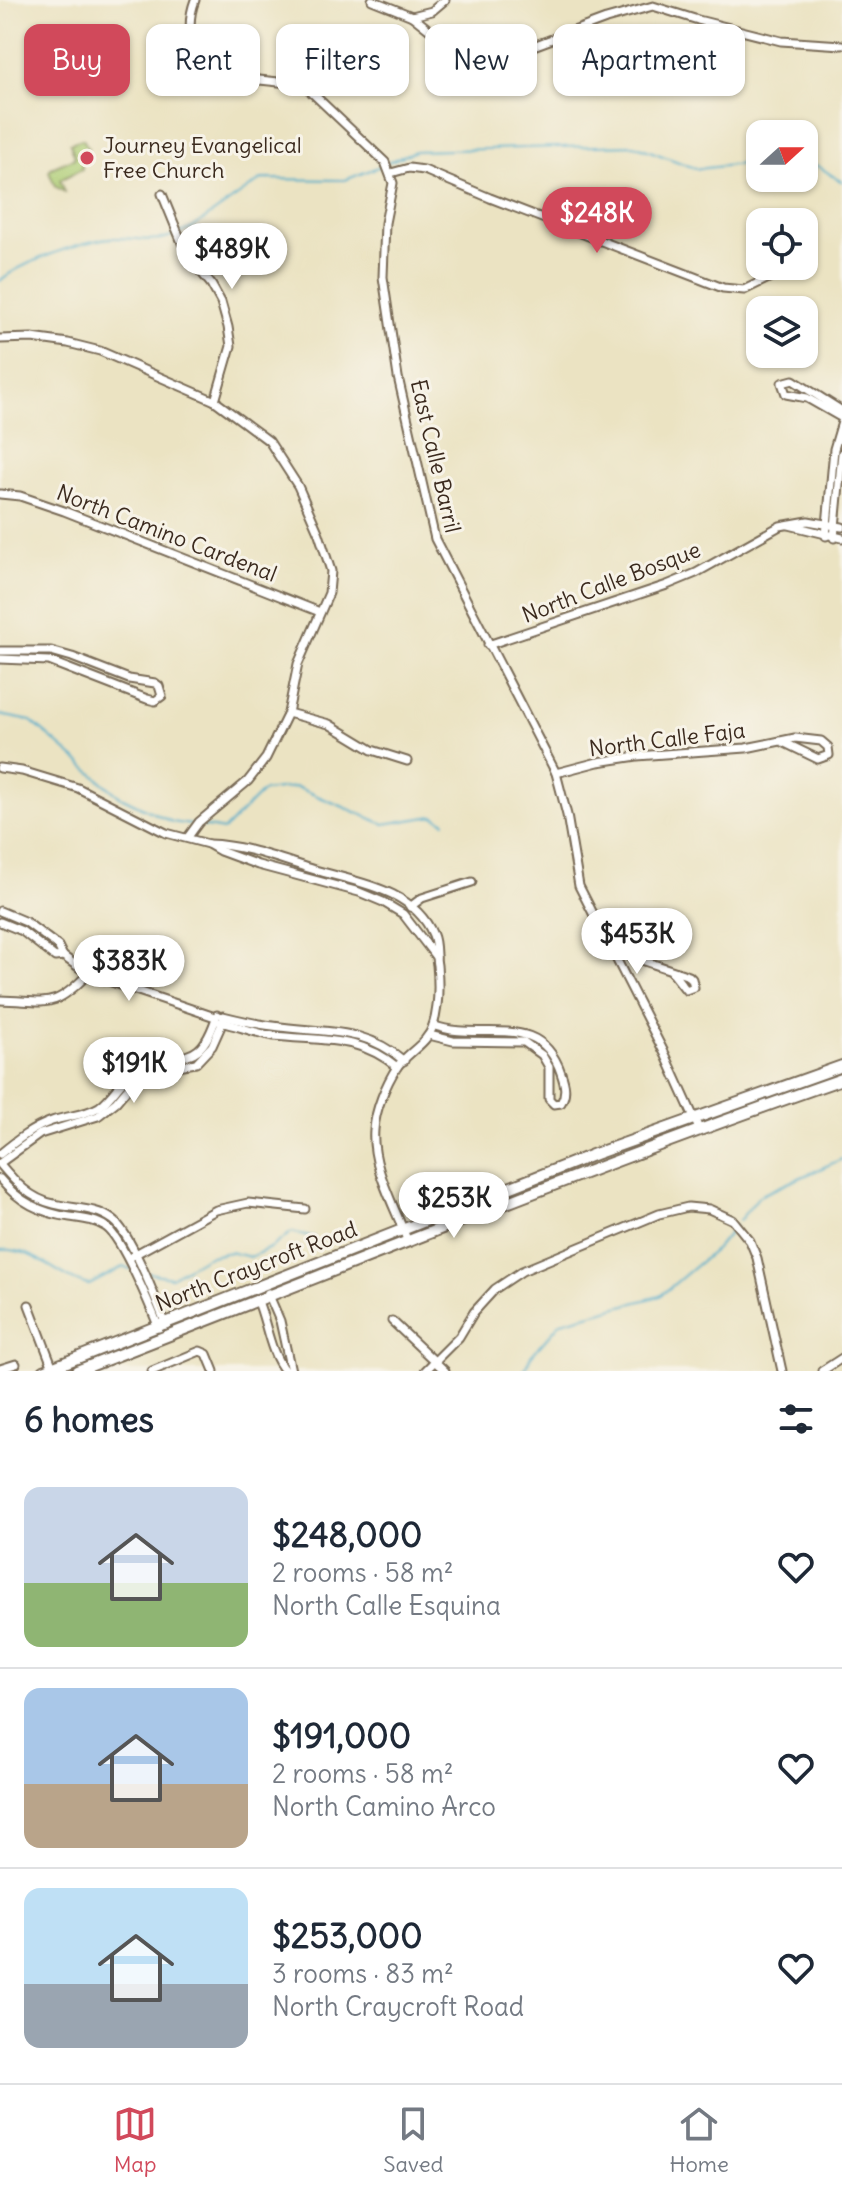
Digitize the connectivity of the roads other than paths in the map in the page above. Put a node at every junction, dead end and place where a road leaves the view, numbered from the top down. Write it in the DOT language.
graph roads {
  1 [pos="195,0"];
  2 [pos="372,0"];
  3 [pos="445,0"];
  4 [pos="655,3"];
  5 [pos="412,16"];
  6 [pos="842,45"];
  7 [pos="391,173"];
  8 [pos="162,194"];
  9 [pos="764,280"];
  10 [pos="0,339"];
  11 [pos="215,401"];
  12 [pos="842,411"];
  13 [pos="842,420"];
  14 [pos="842,453"];
  15 [pos="0,494"];
  16 [pos="787,525"];
  17 [pos="835,526"];
  18 [pos="834,537"];
  19 [pos="320,612"];
  20 [pos="488,645"];
  21 [pos="0,651"];
  22 [pos="0,659"];
  23 [pos="288,713"];
  24 [pos="783,742"];
  25 [pos="407,761"];
  26 [pos="0,768"];
  27 [pos="556,773"];
  28 [pos="188,837"];
  29 [pos="208,844"];
  30 [pos="472,882"];
  31 [pos="411,906"];
  32 [pos="0,911"];
  33 [pos="403,914"];
  34 [pos="0,922"];
  35 [pos="612,950"];
  36 [pos="63,956"];
  37 [pos="436,957"];
  38 [pos="672,972"];
  39 [pos="88,974"];
  40 [pos="0,1000"];
  41 [pos="219,1018"];
  42 [pos="433,1025"];
  43 [pos="314,1030"];
  44 [pos="429,1035"];
  45 [pos="310,1038"];
  46 [pos="404,1061"];
  47 [pos="842,1066"];
  48 [pos="397,1067"];
  49 [pos="842,1079"];
  50 [pos="697,1123"];
  51 [pos="0,1154"];
  52 [pos="0,1164"];
  53 [pos="0,1179"];
  54 [pos="305,1209"];
  55 [pos="405,1235"];
  56 [pos="130,1257"];
  57 [pos="267,1291"];
  58 [pos="255,1295"];
  59 [pos="29,1305"];
  60 [pos="392,1321"];
  61 [pos="162,1325"];
  62 [pos="166,1336"];
  63 [pos="842,1358"];
  64 [pos="435,1362"];
  65 [pos="16,1364"];
  66 [pos="0,1369"];
  67 [pos="48,1369"];
  68 [pos="77,1371"];
  69 [pos="152,1371"];
  70 [pos="214,1371"];
  71 [pos="288,1371"];
  72 [pos="425,1371"];
  73 [pos="445,1371"];
  74 [pos="782,1371"];
  75 [pos="822,1371"];
  1 -- 7 [label="street"];
  2 -- 5 [label="street"];
  3 -- 5 [label="street"];
  4 -- 5 [label="street"];
  4 -- 6 [label="street"];
  7 -- 9 [label="street"];
  7 -- 20 [label="street, East Calle Barril"];
  8 -- 11 [label="street"];
  10 -- 11 [label="street"];
  11 -- 19 [label="street"];
  12 -- 13 [label="street"];
  13 -- 17 [label="street"];
  14 -- 17 [label="street"];
  15 -- 19 [label="street, North Camino Cardenal"];
  16 -- 17 [label="street, North Calle Bosque"];
  16 -- 18 [label="street"];
  16 -- 20 [label="street, North Calle Bosque"];
  17 -- 18 [label="street"];
  19 -- 23 [label="street"];
  20 -- 27 [label="street, East Calle Barril"];
  21 -- 22 [label="street"];
  23 -- 25 [label="street"];
  23 -- 28 [label="street"];
  24 -- 24 [label="street, North Calle Faja"];
  24 -- 27 [label="street, North Calle Faja"];
  26 -- 28 [label="street"];
  27 -- 35 [label="street, East Calle Barril"];
  28 -- 29 [label="street"];
  29 -- 31 [label="street"];
  29 -- 33 [label="street"];
  30 -- 31 [label="street"];
  31 -- 33 [label="street"];
  31 -- 37 [label="street"];
  32 -- 36 [label="street"];
  33 -- 37 [label="street"];
  34 -- 36 [label="street"];
  35 -- 38 [label="street"];
  35 -- 50 [label="street, East Calle Barril"];
  36 -- 39 [label="street"];
  37 -- 42 [label="street"];
  39 -- 40 [label="street"];
  39 -- 41 [label="street"];
  41 -- 43 [label="street"];
  41 -- 45 [label="street"];
  41 -- 51 [label="street"];
  41 -- 52 [label="street"];
  42 -- 44 [label="street"];
  42 -- 44 [label="street"];
  43 -- 45 [label="street"];
  43 -- 46 [label="street"];
  44 -- 46 [label="street"];
  45 -- 48 [label="street"];
  46 -- 48 [label="street"];
  47 -- 50 [label="main road, North Craycroft Road"];
  48 -- 55 [label="street"];
  49 -- 50 [label="main road, North Craycroft Road"];
  50 -- 55 [label="main road, North Craycroft Road"];
  52 -- 56 [label="street"];
  53 -- 56 [label="street"];
  54 -- 56 [label="street"];
  55 -- 57 [label="main road, North Craycroft Road"];
  56 -- 61 [label="street"];
  57 -- 58 [label="main road, North Craycroft Road"];
  57 -- 71 [label="street"];
  58 -- 61 [label="main road, North Craycroft Road"];
  58 -- 62 [label="main road, North Craycroft Road"];
  58 -- 71 [label="street"];
  59 -- 67 [label="street"];
  60 -- 64 [label="street"];
  61 -- 62 [label="street"];
  61 -- 67 [label="main road, North Craycroft Road"];
  62 -- 68 [label="main road, North Craycroft Road"];
  63 -- 75 [label="street"];
  64 -- 72 [label="street"];
  64 -- 73 [label="street"];
  64 -- 74 [label="street"];
  65 -- 66 [label="street"];
  69 -- 70 [label="street"];
}
